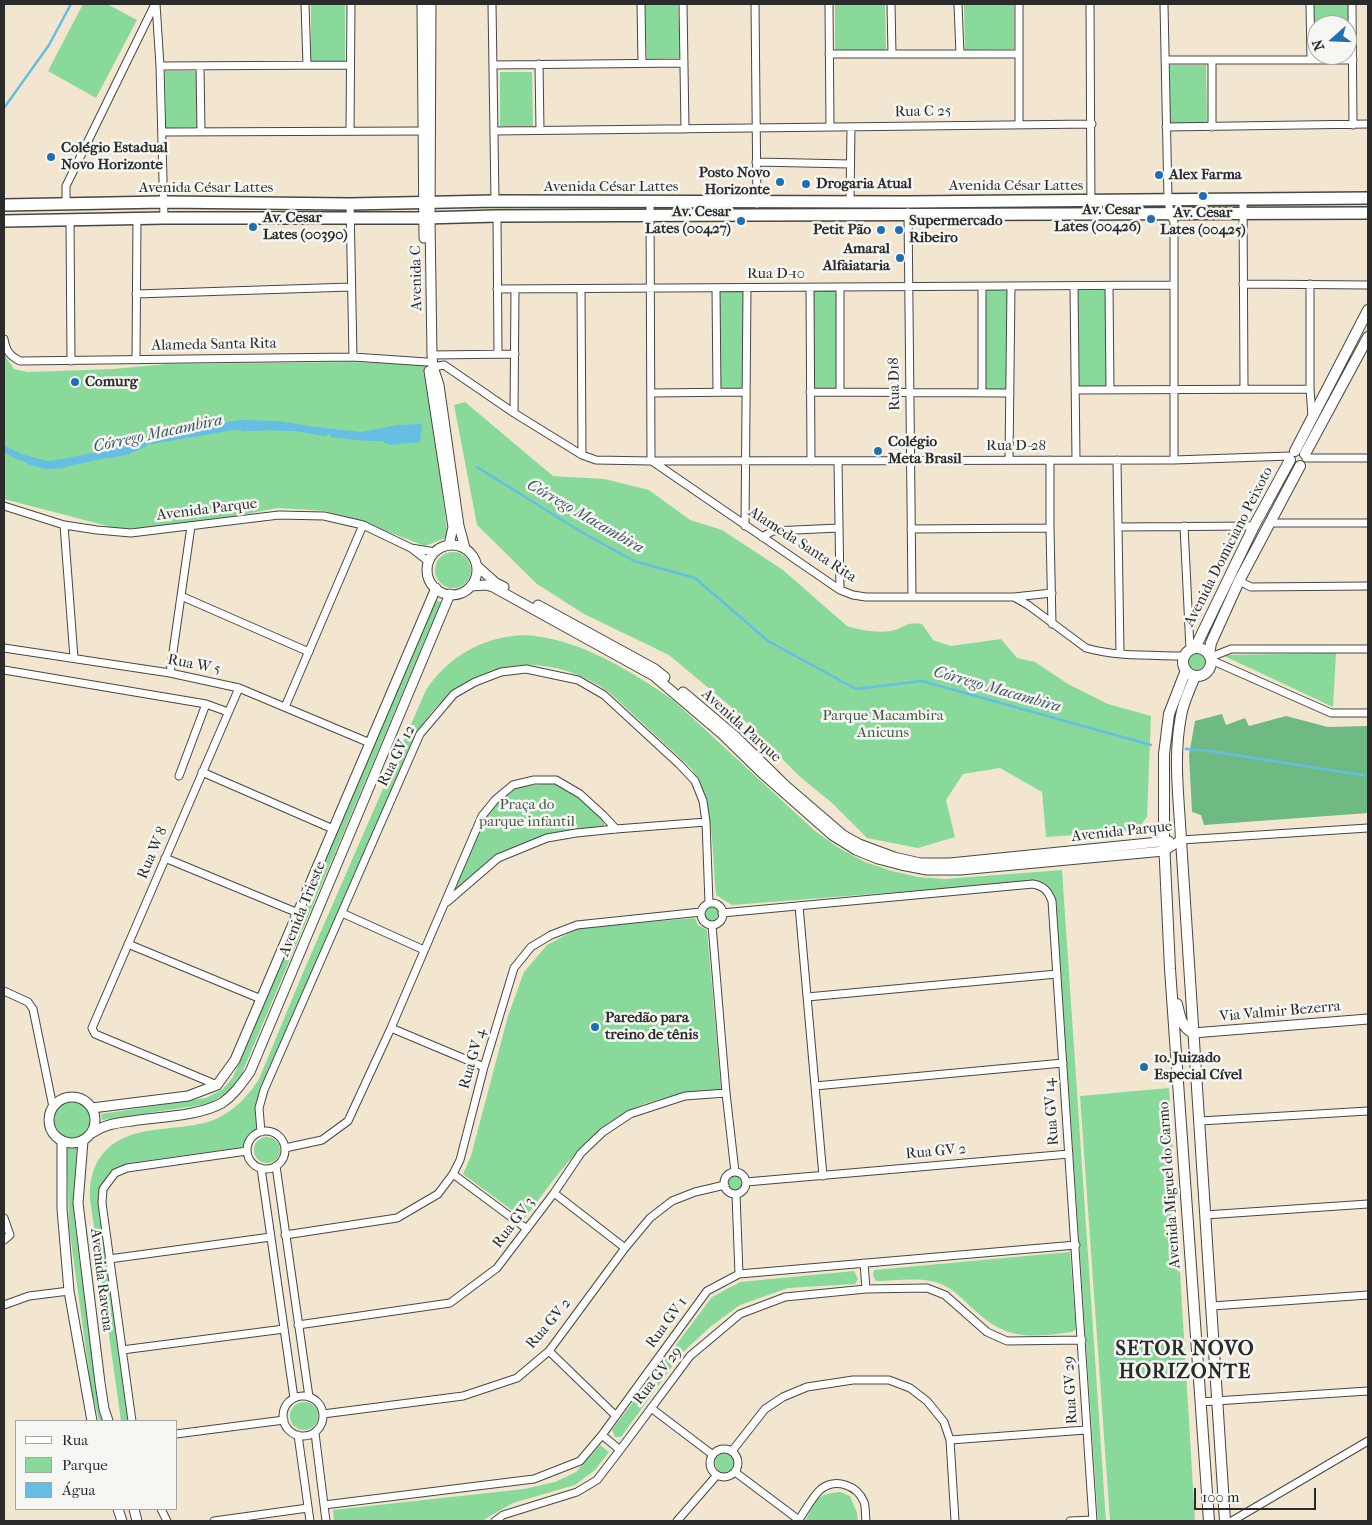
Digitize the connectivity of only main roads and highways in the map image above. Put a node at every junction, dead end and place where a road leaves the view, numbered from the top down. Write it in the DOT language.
graph roads {
  1 [pos="1368,198"];
  2 [pos="4,205"];
  3 [pos="1368,213"];
  4 [pos="4,221"];
  5 [pos="1368,310"];
  6 [pos="1368,337"];
  7 [pos="1298,457"];
  8 [pos="1190,651"];
  9 [pos="1210,657"];
  10 [pos="1190,673"];
  11 [pos="1170,969"];
  12 [pos="1193,1033"];
  13 [pos="1208,1521"];
  14 [pos="1226,1521"];
  1 -- 2 [label="main road, Avenida César Lattes"];
  3 -- 4 [label="main road, Avenida César Lattes"];
  5 -- 7 [label="main road, Avenida Domiciano Peixoto"];
  6 -- 7 [label="main road, Avenida Domiciano Peixoto"];
  7 -- 8 [label="main road, Avenida Domiciano Peixoto"];
  7 -- 9 [label="main road, Avenida Domiciano Peixoto"];
  8 -- 9 [label="main road"];
  8 -- 10 [label="main road"];
  9 -- 10 [label="main road"];
  10 -- 11 [label="main road, Avenida Miguel do Carmo"];
  10 -- 12 [label="main road"];
  11 -- 12 [label="main road"];
  11 -- 13 [label="main road, Avenida Miguel do Carmo"];
  12 -- 14 [label="main road"];
}
